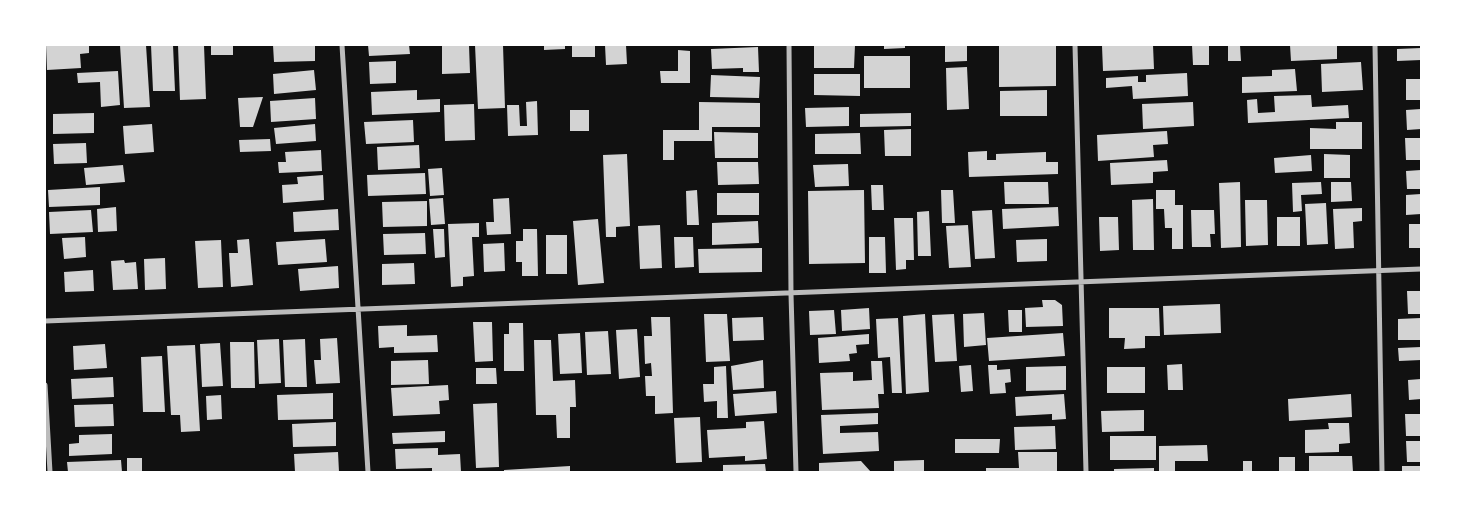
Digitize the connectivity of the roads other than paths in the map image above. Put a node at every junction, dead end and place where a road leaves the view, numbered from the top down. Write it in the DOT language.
graph roads {
  1 [pos="342,45"];
  2 [pos="789,45"];
  3 [pos="1075,45"];
  4 [pos="1375,45"];
  5 [pos="1421,269"];
  6 [pos="1379,270"];
  7 [pos="1079,281"];
  8 [pos="790,294"];
  9 [pos="357,311"];
  10 [pos="45,321"];
  11 [pos="45,385"];
  12 [pos="50,472"];
  13 [pos="368,472"];
  14 [pos="796,472"];
  15 [pos="1086,472"];
  16 [pos="1382,472"];
  1 -- 9 [label="street"];
  2 -- 8 [label="street"];
  3 -- 7 [label="street"];
  4 -- 6 [label="street"];
  5 -- 6 [label="street"];
  6 -- 7 [label="street"];
  6 -- 16 [label="street"];
  7 -- 8 [label="street"];
  7 -- 15 [label="street"];
  8 -- 9 [label="street"];
  8 -- 14 [label="street"];
  9 -- 10 [label="street"];
  9 -- 13 [label="street"];
  11 -- 12 [label="street"];
}
